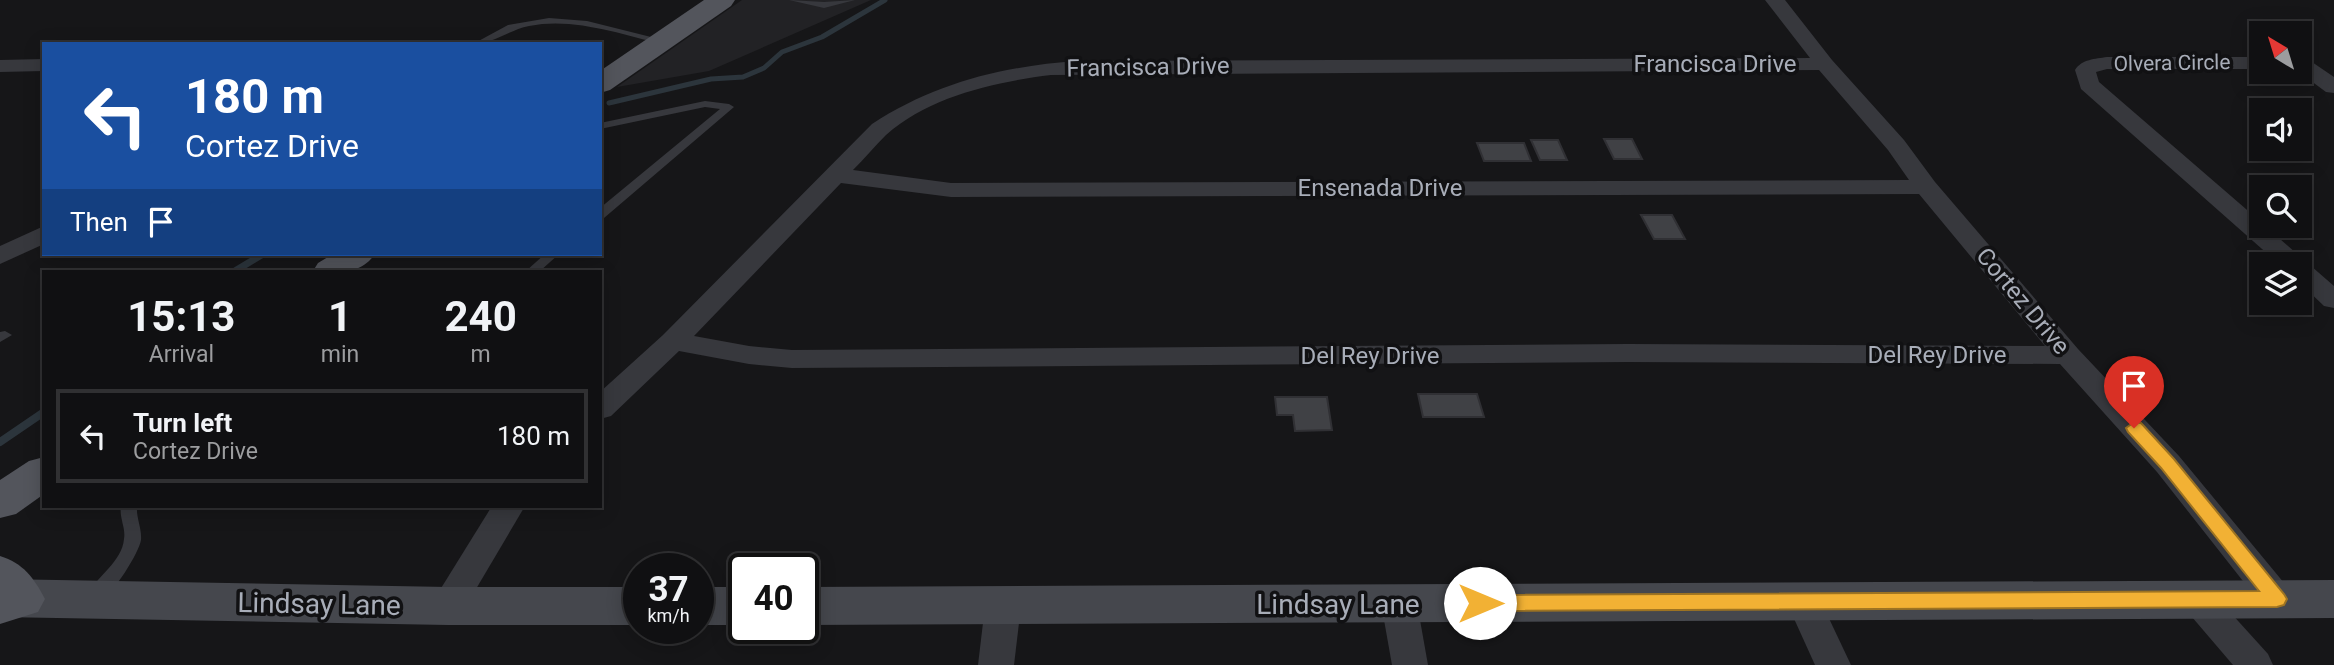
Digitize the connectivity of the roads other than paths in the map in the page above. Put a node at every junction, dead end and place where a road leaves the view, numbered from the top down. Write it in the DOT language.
graph roads {
  1 [pos="722,0"];
  2 [pos="794,0"];
  3 [pos="850,0"];
  4 [pos="1775,0"];
  5 [pos="662,41"];
  6 [pos="482,42"];
  7 [pos="2249,63"];
  8 [pos="2334,63"];
  9 [pos="1825,64"];
  10 [pos="2312,64"];
  11 [pos="42,65"];
  12 [pos="0,66"];
  13 [pos="2312,72"];
  14 [pos="602,83"];
  15 [pos="2334,87"];
  16 [pos="602,126"];
  17 [pos="836,175"];
  18 [pos="1926,187"];
  19 [pos="602,213"];
  20 [pos="42,235"];
  21 [pos="2280,252"];
  22 [pos="0,256"];
  23 [pos="354,256"];
  24 [pos="551,256"];
  25 [pos="333,270"];
  26 [pos="533,270"];
  27 [pos="2312,280"];
  28 [pos="2334,300"];
  29 [pos="673,341"];
  30 [pos="2068,355"];
  31 [pos="602,407"];
  32 [pos="16,489"];
  33 [pos="129,508"];
  34 [pos="508,508"];
  35 [pos="0,528"];
  36 [pos="5,594"];
  37 [pos="2277,599"];
  38 [pos="2334,599"];
  39 [pos="2198,600"];
  40 [pos="91,601"];
  41 [pos="1804,601"];
  42 [pos="1399,603"];
  43 [pos="447,606"];
  44 [pos="623,606"];
  45 [pos="819,606"];
  46 [pos="1003,606"];
  47 [pos="996,665"];
  48 [pos="1410,665"];
  49 [pos="1833,665"];
  50 [pos="2255,665"];
  1 -- 5 [label="main road"];
  2 -- 3 [label="lane"];
  4 -- 9 [label="street, Cortez Drive"];
  5 -- 6 [label="lane"];
  5 -- 14 [label="main road"];
  7 -- 21 [label="street, Olvera Circle"];
  8 -- 10 [label="street"];
  9 -- 17 [label="street, Francisca Drive"];
  9 -- 18 [label="street, Cortez Drive"];
  11 -- 12 [label="street"];
  13 -- 15 [label="street"];
  16 -- 19 [label="lane"];
  17 -- 18 [label="street, Ensenada Drive"];
  17 -- 29 [label="street, Francisca Drive"];
  18 -- 30 [label="street, Cortez Drive"];
  20 -- 22 [label="street"];
  23 -- 25 [label="main road"];
  24 -- 26 [label="lane"];
  27 -- 28 [label="street"];
  29 -- 30 [label="street, Del Rey Drive"];
  29 -- 31 [label="street, Francisca Drive"];
  30 -- 37 [label="street, Cortez Drive"];
  32 -- 35 [label="main road"];
  33 -- 40 [label="lane"];
  34 -- 43 [label="street"];
  36 -- 40 [label="street, Lindsay Lane"];
  37 -- 38 [label="street, Lindsay Lane"];
  37 -- 39 [label="street, Lindsay Lane"];
  39 -- 41 [label="street, Lindsay Lane"];
  39 -- 50 [label="street"];
  40 -- 43 [label="street, Lindsay Lane"];
  41 -- 42 [label="street, Lindsay Lane"];
  41 -- 49 [label="street"];
  42 -- 46 [label="street, Lindsay Lane"];
  42 -- 48 [label="street"];
  43 -- 44 [label="street, Lindsay Lane"];
  45 -- 46 [label="street, Lindsay Lane"];
  46 -- 47 [label="street"];
}
